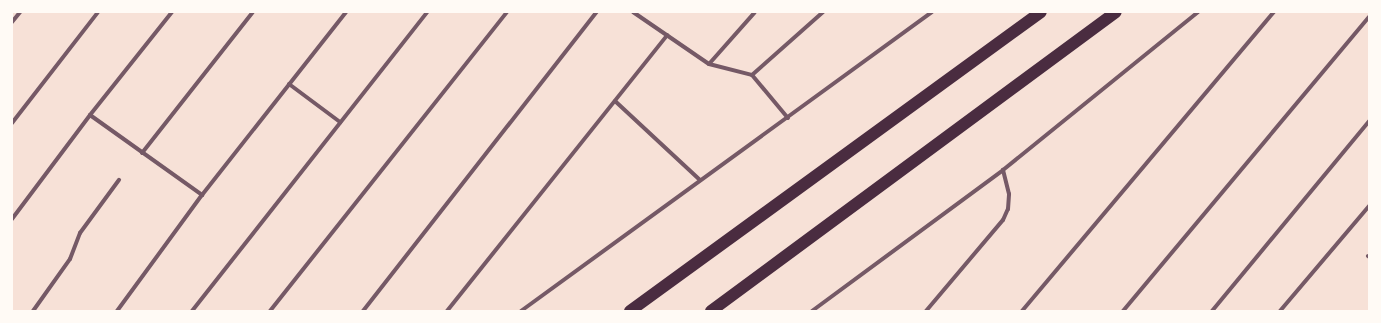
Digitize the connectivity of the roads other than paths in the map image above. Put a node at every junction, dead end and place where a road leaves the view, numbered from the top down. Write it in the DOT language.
graph roads {
  1 [pos="20,12"];
  2 [pos="98,12"];
  3 [pos="172,12"];
  4 [pos="253,12"];
  5 [pos="346,12"];
  6 [pos="427,12"];
  7 [pos="507,12"];
  8 [pos="597,12"];
  9 [pos="756,12"];
  10 [pos="823,12"];
  11 [pos="932,12"];
  12 [pos="1041,12"];
  13 [pos="1116,12"];
  14 [pos="1198,12"];
  15 [pos="1274,12"];
  16 [pos="636,13"];
  17 [pos="1369,17"];
  18 [pos="12,22"];
  19 [pos="667,35"];
  20 [pos="709,64"];
  21 [pos="752,75"];
  22 [pos="290,84"];
  23 [pos="615,101"];
  24 [pos="90,115"];
  25 [pos="788,118"];
  26 [pos="1369,121"];
  27 [pos="340,122"];
  28 [pos="12,123"];
  29 [pos="142,152"];
  30 [pos="1003,170"];
  31 [pos="119,180"];
  32 [pos="700,180"];
  33 [pos="202,196"];
  34 [pos="1369,206"];
  35 [pos="12,220"];
  36 [pos="33,311"];
  37 [pos="117,311"];
  38 [pos="192,311"];
  39 [pos="270,311"];
  40 [pos="364,311"];
  41 [pos="448,311"];
  42 [pos="521,311"];
  43 [pos="630,311"];
  44 [pos="711,311"];
  45 [pos="812,311"];
  46 [pos="926,311"];
  47 [pos="1022,311"];
  48 [pos="1123,311"];
  49 [pos="1212,311"];
  50 [pos="1280,311"];
  1 -- 18 [label="street"];
  2 -- 28 [label="street"];
  3 -- 24 [label="street"];
  4 -- 29 [label="street"];
  5 -- 22 [label="street"];
  6 -- 27 [label="street"];
  7 -- 39 [label="street"];
  8 -- 40 [label="street"];
  9 -- 20 [label="street"];
  10 -- 21 [label="street"];
  11 -- 25 [label="street"];
  12 -- 43 [label="highway"];
  13 -- 44 [label="highway"];
  14 -- 30 [label="street"];
  15 -- 47 [label="street"];
  16 -- 19 [label="street"];
  17 -- 48 [label="street"];
  19 -- 20 [label="street"];
  19 -- 23 [label="street"];
  20 -- 21 [label="street"];
  21 -- 25 [label="street"];
  22 -- 27 [label="street"];
  22 -- 33 [label="street"];
  23 -- 32 [label="street"];
  23 -- 41 [label="street"];
  24 -- 29 [label="street"];
  24 -- 35 [label="street"];
  25 -- 32 [label="street"];
  26 -- 49 [label="street"];
  27 -- 38 [label="street"];
  29 -- 33 [label="street"];
  30 -- 45 [label="street"];
  30 -- 46 [label="street"];
  31 -- 36 [label="street"];
  32 -- 42 [label="street"];
  33 -- 37 [label="street"];
  34 -- 50 [label="street"];
}
